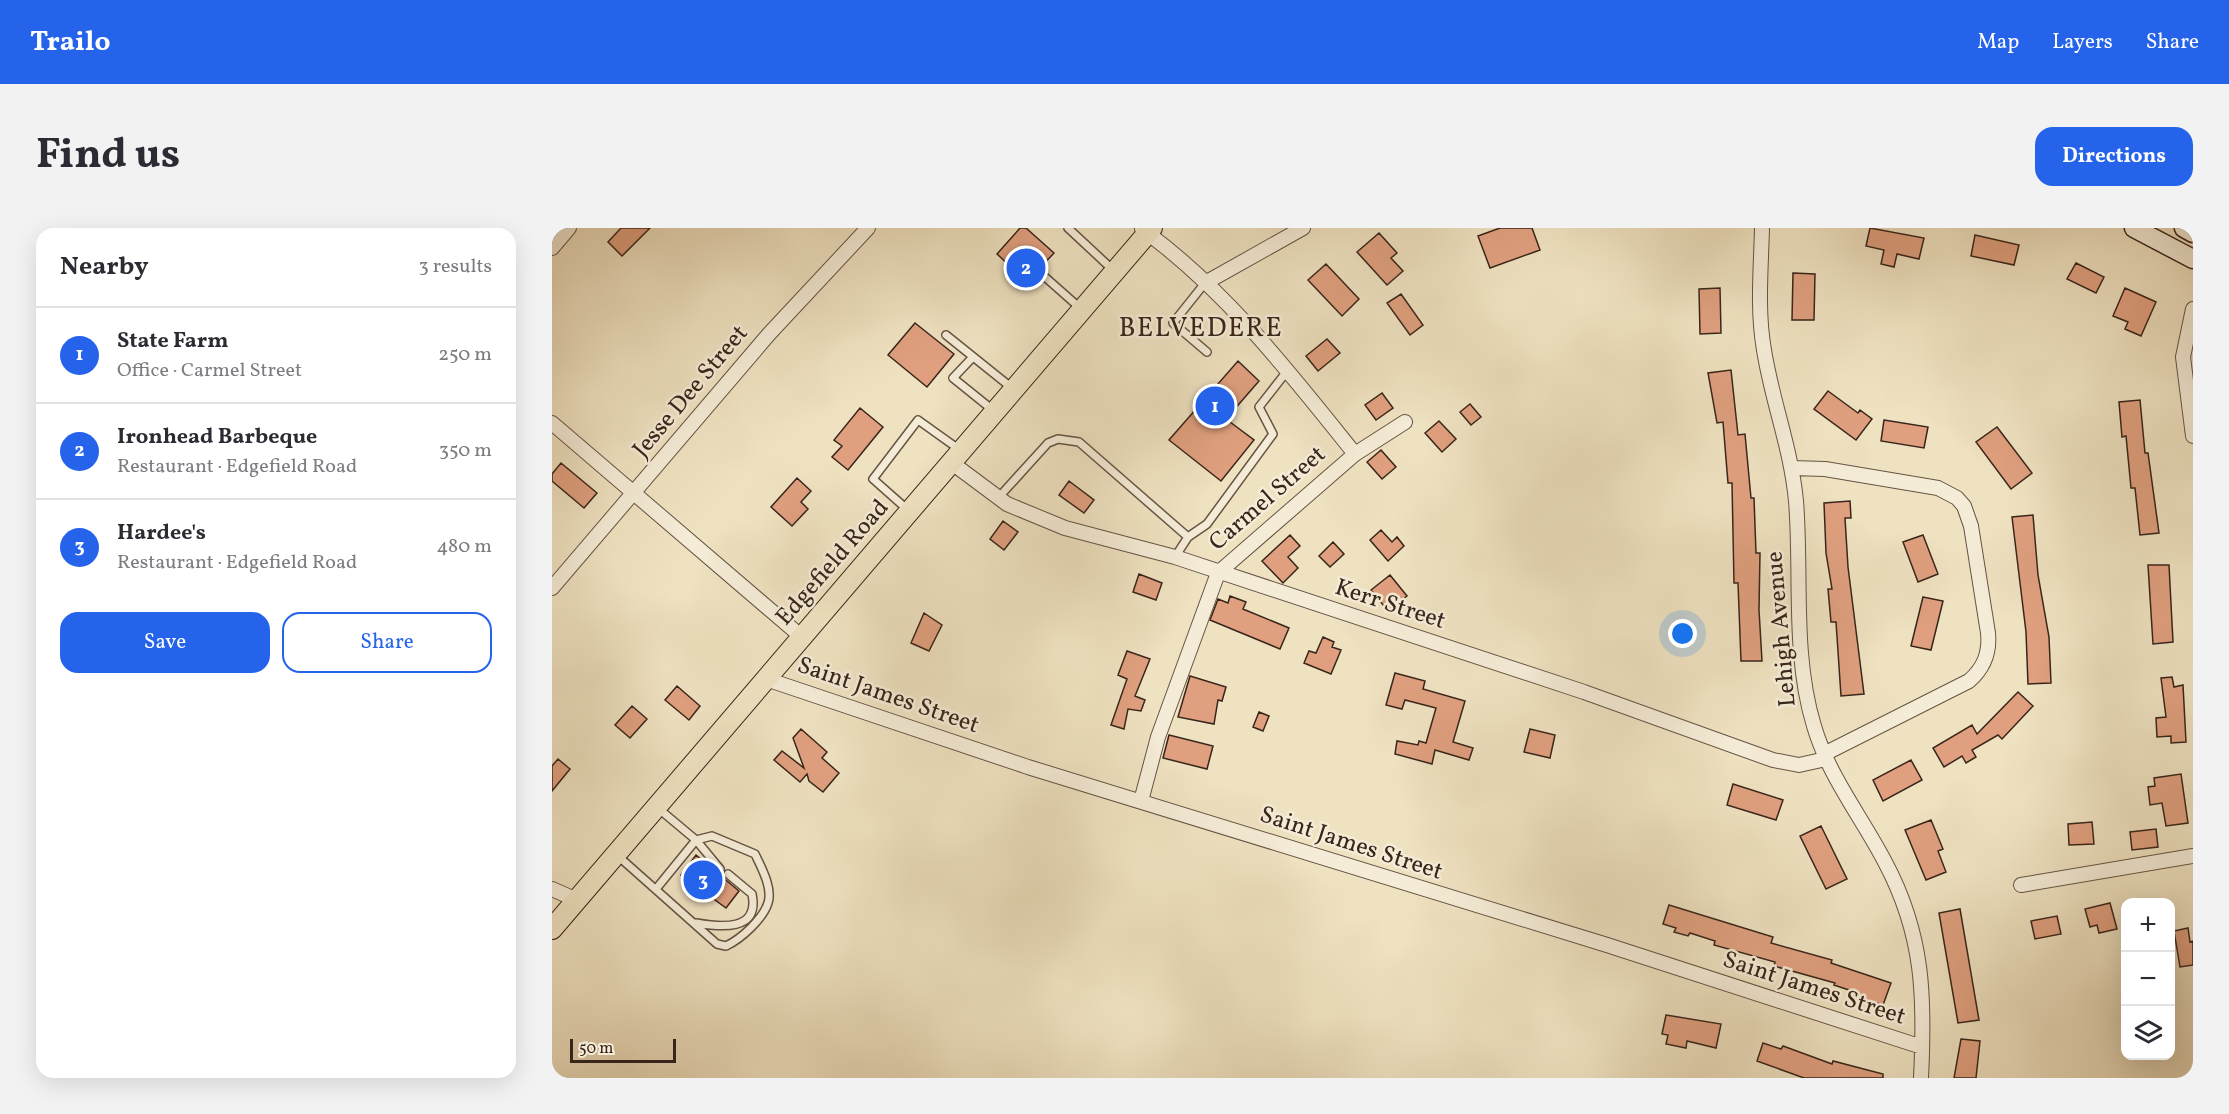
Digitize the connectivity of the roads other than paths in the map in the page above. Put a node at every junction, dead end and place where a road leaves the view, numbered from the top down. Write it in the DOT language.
graph roads {
  1 [pos="569,228"];
  2 [pos="868,228"];
  3 [pos="1068,228"];
  4 [pos="1302,228"];
  5 [pos="1762,228"];
  6 [pos="2134,228"];
  7 [pos="2184,228"];
  8 [pos="1146,230"];
  9 [pos="2193,233"];
  10 [pos="552,248"];
  11 [pos="2193,259"];
  12 [pos="1115,272"];
  13 [pos="1045,277"];
  14 [pos="1205,283"];
  15 [pos="2193,309"];
  16 [pos="1082,310"];
  17 [pos="946,335"];
  18 [pos="1207,352"];
  19 [pos="973,357"];
  20 [pos="1288,370"];
  21 [pos="1014,390"];
  22 [pos="995,412"];
  23 [pos="1405,422"];
  24 [pos="552,423"];
  25 [pos="2193,436"];
  26 [pos="1355,454"];
  27 [pos="957,457"];
  28 [pos="1792,468"];
  29 [pos="636,493"];
  30 [pos="998,498"];
  31 [pos="911,512"];
  32 [pos="1188,537"];
  33 [pos="1175,557"];
  34 [pos="1218,573"];
  35 [pos="552,588"];
  36 [pos="803,638"];
  37 [pos="766,679"];
  38 [pos="1825,756"];
  39 [pos="1141,801"];
  40 [pos="657,807"];
  41 [pos="696,840"];
  42 [pos="616,854"];
  43 [pos="2193,856"];
  44 [pos="720,869"];
  45 [pos="728,874"];
  46 [pos="2021,885"];
  47 [pos="552,889"];
  48 [pos="656,890"];
  49 [pos="577,900"];
  50 [pos="693,922"];
  51 [pos="552,929"];
  52 [pos="1922,1047"];
  53 [pos="1921,1078"];
  1 -- 10 [label="street"];
  2 -- 29 [label="street, Jesse Dee Street"];
  3 -- 12 [label="lane"];
  4 -- 14 [label="street"];
  5 -- 28 [label="street, Lehigh Avenue"];
  6 -- 11 [label="main road"];
  7 -- 9 [label="main road"];
  8 -- 12 [label="main road, Edgefield Road"];
  8 -- 14 [label="street, Carmel Street"];
  12 -- 16 [label="main road, Edgefield Road"];
  13 -- 16 [label="lane"];
  14 -- 18 [label="lane"];
  14 -- 20 [label="street, Carmel Street"];
  15 -- 25 [label="street"];
  16 -- 21 [label="main road, Edgefield Road"];
  17 -- 19 [label="lane"];
  19 -- 21 [label="lane"];
  19 -- 22 [label="lane"];
  20 -- 26 [label="street, Carmel Street"];
  20 -- 32 [label="lane"];
  21 -- 22 [label="main road, Edgefield Road"];
  22 -- 27 [label="main road, Edgefield Road"];
  23 -- 26 [label="street"];
  24 -- 29 [label="street"];
  26 -- 34 [label="street, Carmel Street"];
  27 -- 30 [label="street, Kerr Street"];
  27 -- 31 [label="main road, Edgefield Road"];
  27 -- 31 [label="lane"];
  28 -- 38 [label="street, Lehigh Avenue"];
  28 -- 38 [label="street, Kerr Street"];
  29 -- 35 [label="street, Jesse Dee Street"];
  29 -- 36 [label="street"];
  30 -- 32 [label="lane"];
  30 -- 33 [label="street, Kerr Street"];
  31 -- 36 [label="main road, Edgefield Road"];
  32 -- 33 [label="lane"];
  33 -- 34 [label="street, Kerr Street"];
  34 -- 38 [label="street, Kerr Street"];
  34 -- 39 [label="street, Carmel Street"];
  36 -- 37 [label="main road, Edgefield Road"];
  37 -- 39 [label="street, Saint James Street"];
  37 -- 40 [label="main road, Edgefield Road"];
  38 -- 52 [label="street, Lehigh Avenue"];
  39 -- 52 [label="street, Saint James Street"];
  40 -- 41 [label="lane"];
  40 -- 42 [label="main road, Edgefield Road"];
  41 -- 44 [label="lane"];
  41 -- 48 [label="lane"];
  41 -- 50 [label="lane"];
  42 -- 48 [label="lane"];
  42 -- 49 [label="main road, Edgefield Road"];
  43 -- 46 [label="street"];
  45 -- 50 [label="lane"];
  47 -- 49 [label="street"];
  48 -- 50 [label="lane"];
  49 -- 51 [label="main road, Edgefield Road"];
  52 -- 53 [label="street, Lehigh Avenue"];
}
